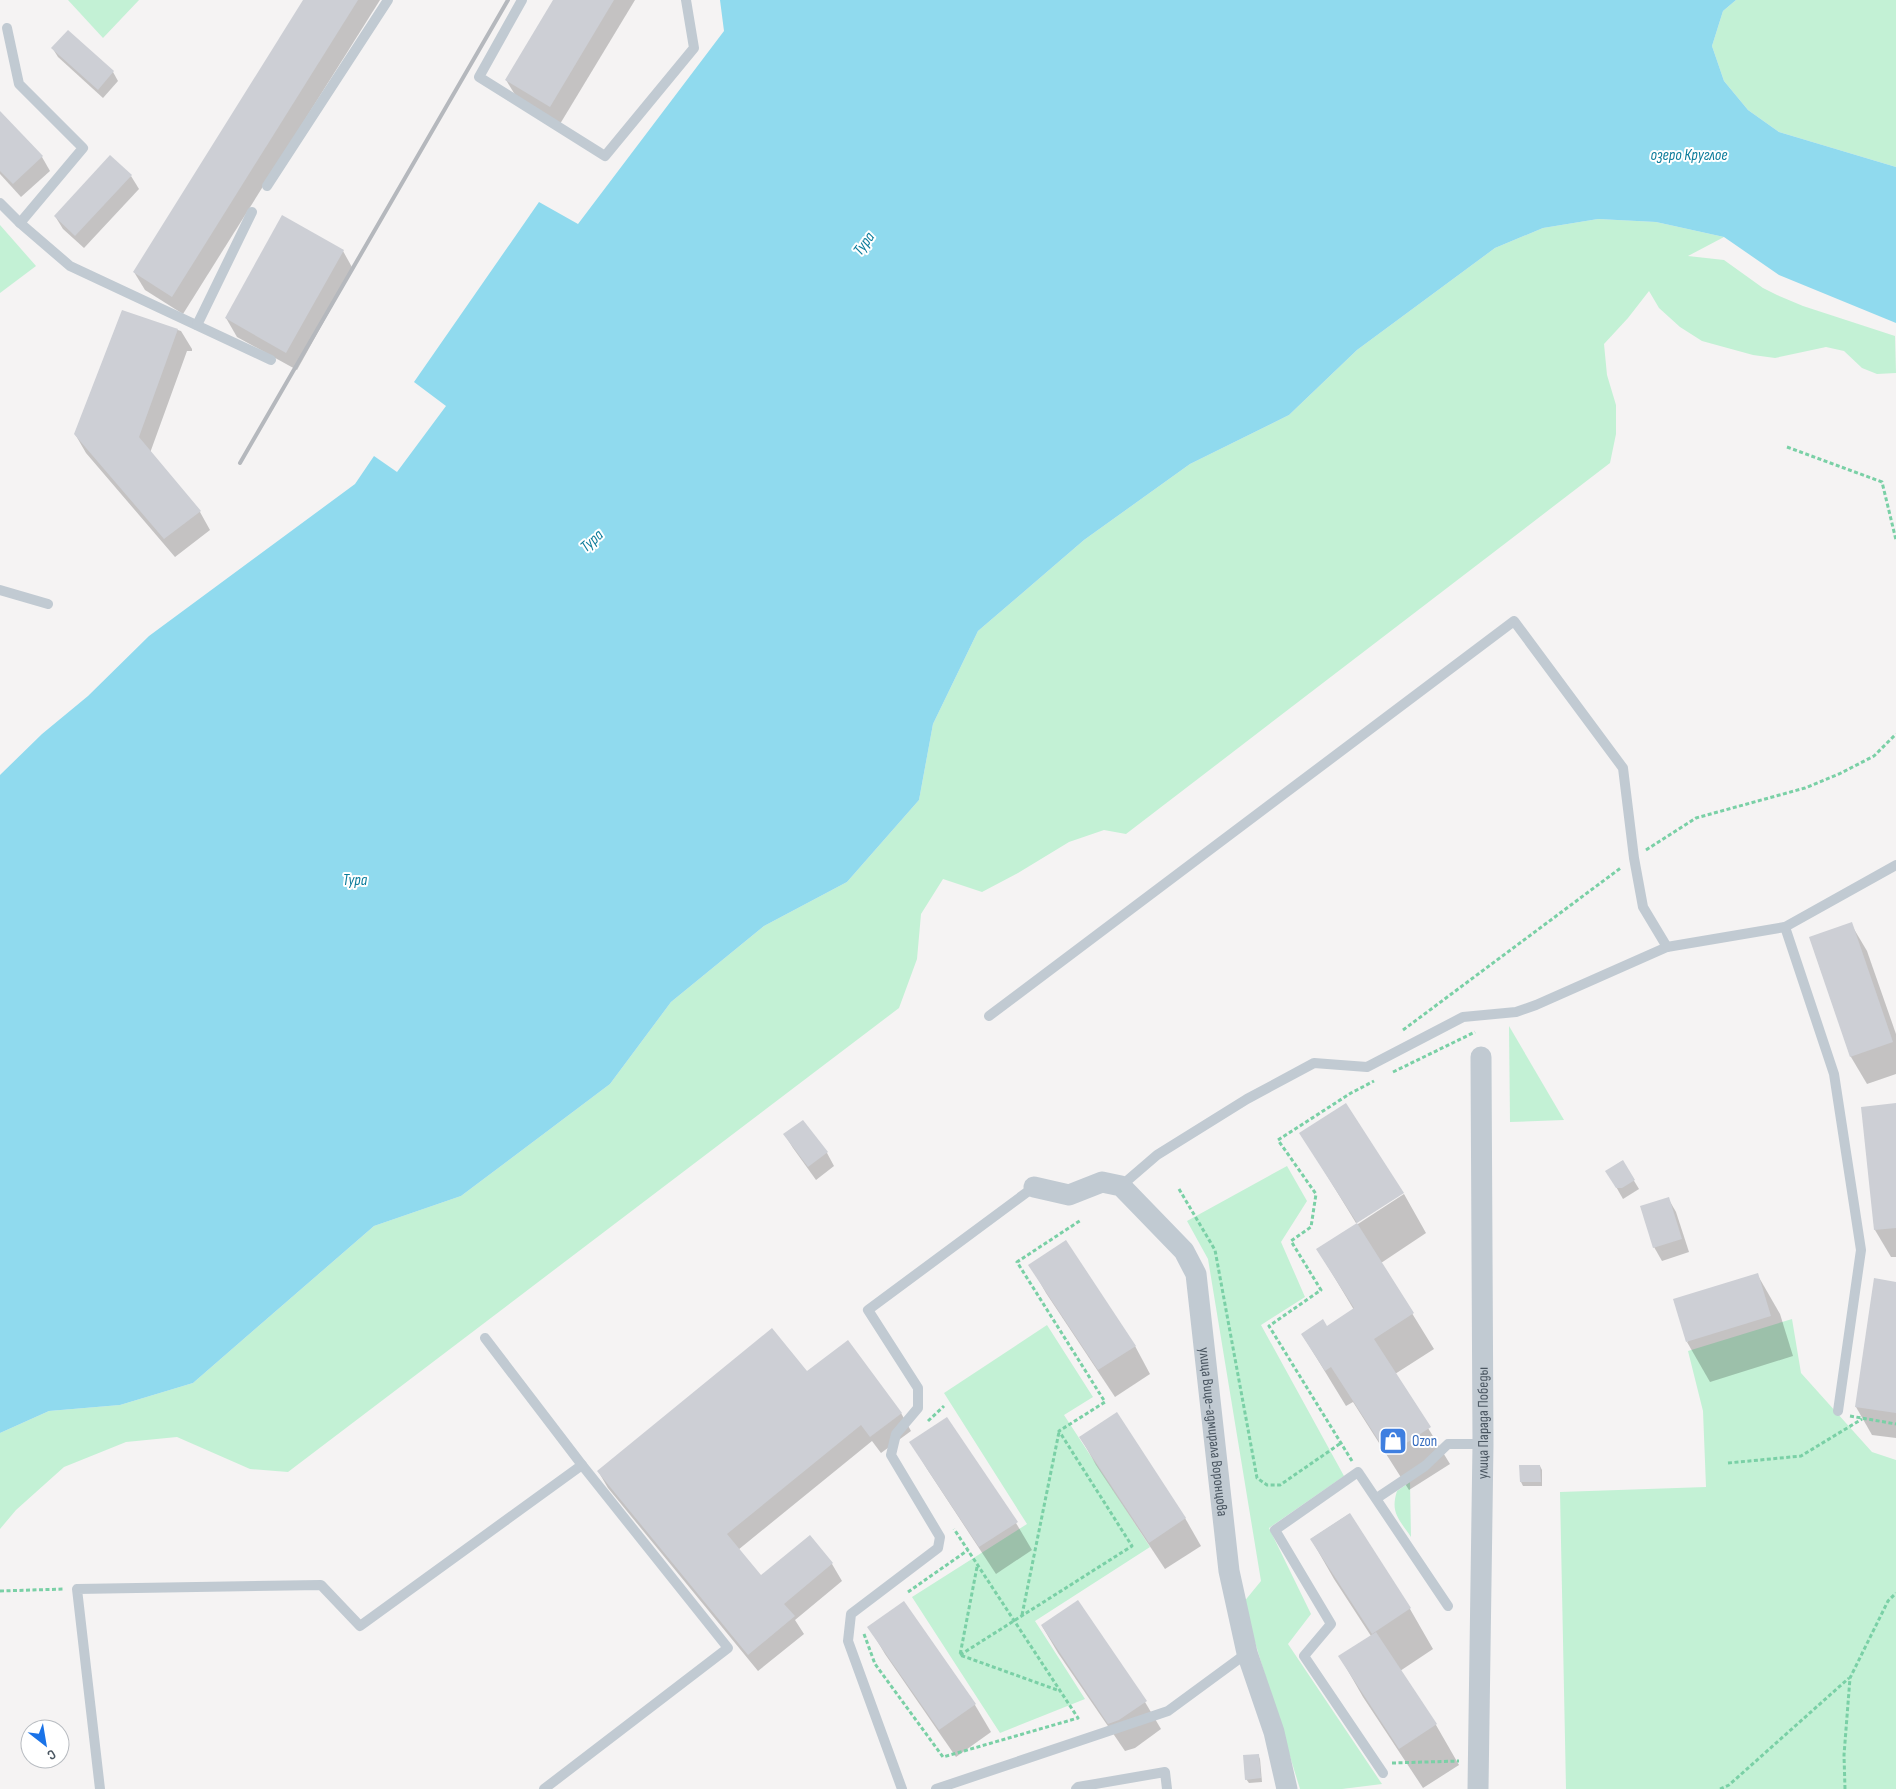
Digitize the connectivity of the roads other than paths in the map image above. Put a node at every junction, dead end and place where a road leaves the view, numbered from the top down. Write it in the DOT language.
graph roads {
  1 [pos="388,0"];
  2 [pos="522,0"];
  3 [pos="686,0"];
  4 [pos="7,28"];
  5 [pos="267,186"];
  6 [pos="0,203"];
  7 [pos="252,212"];
  8 [pos="20,223"];
  9 [pos="196,325"];
  10 [pos="271,360"];
  11 [pos="0,590"];
  12 [pos="48,604"];
  13 [pos="1896,865"];
  14 [pos="1785,927"];
  15 [pos="1667,947"];
  16 [pos="989,1016"];
  17 [pos="1481,1057"];
  18 [pos="1121,1186"];
  19 [pos="1034,1187"];
  20 [pos="485,1338"];
  21 [pos="1838,1411"];
  22 [pos="1484,1444"];
  23 [pos="582,1465"];
  24 [pos="1377,1498"];
  25 [pos="1448,1606"];
  26 [pos="1246,1653"];
  27 [pos="1385,1768"];
  28 [pos="100,1789"];
  29 [pos="544,1789"];
  30 [pos="902,1789"];
  31 [pos="936,1789"];
  32 [pos="1076,1789"];
  33 [pos="1167,1789"];
  34 [pos="1287,1789"];
  35 [pos="1478,1789"];
  1 -- 5 [label="lane"];
  2 -- 3 [label="lane"];
  4 -- 8 [label="lane"];
  6 -- 8 [label="lane"];
  7 -- 9 [label="lane"];
  8 -- 9 [label="lane"];
  9 -- 10 [label="lane"];
  11 -- 12 [label="lane"];
  13 -- 14 [label="lane"];
  14 -- 15 [label="lane"];
  14 -- 21 [label="lane"];
  15 -- 16 [label="lane"];
  15 -- 18 [label="lane"];
  17 -- 22 [label="street, улица Парада Победы"];
  18 -- 19 [label="street"];
  18 -- 26 [label="street, улица Вице-адмирала Воронцова"];
  19 -- 30 [label="lane"];
  20 -- 23 [label="lane"];
  22 -- 24 [label="lane"];
  22 -- 35 [label="street, улица Парада Победы"];
  23 -- 28 [label="lane"];
  23 -- 29 [label="lane"];
  24 -- 25 [label="lane"];
  24 -- 27 [label="lane"];
  26 -- 31 [label="lane"];
  26 -- 34 [label="street, улица Вице-адмирала Воронцова"];
  32 -- 33 [label="lane"];
}
